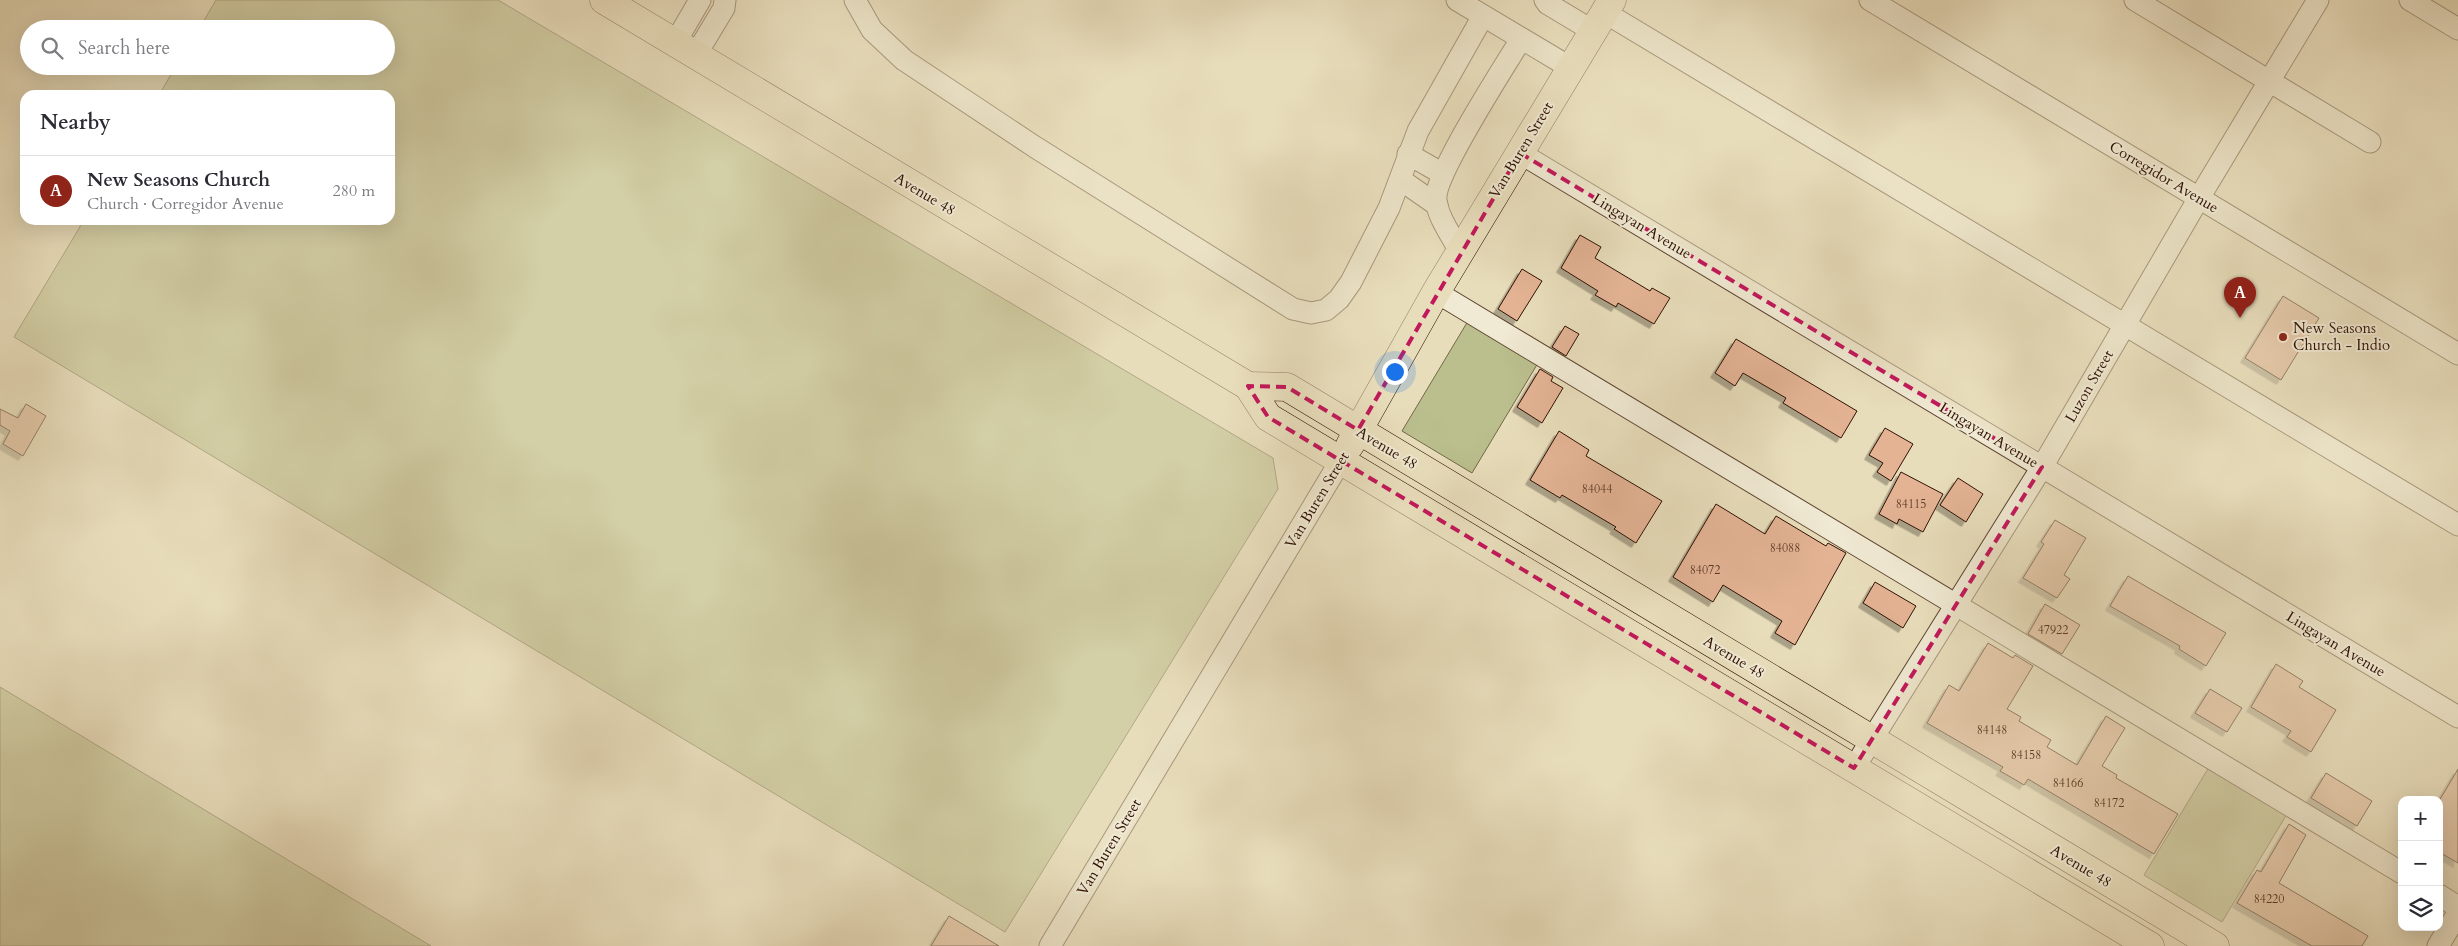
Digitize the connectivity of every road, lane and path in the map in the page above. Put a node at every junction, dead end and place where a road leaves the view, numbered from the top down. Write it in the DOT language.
graph roads {
  1 [pos="604,0"];
  2 [pos="700,0"];
  3 [pos="725,0"];
  4 [pos="855,0"];
  5 [pos="1457,0"];
  6 [pos="1545,0"];
  7 [pos="1870,0"];
  8 [pos="2135,0"];
  9 [pos="2318,0"];
  10 [pos="2410,0"];
  11 [pos="1603,14"];
  12 [pos="1484,16"];
  13 [pos="2458,28"];
  14 [pos="1521,39"];
  15 [pos="685,49"];
  16 [pos="1571,68"];
  17 [pos="2270,81"];
  18 [pos="2370,142"];
  19 [pos="1520,153"];
  20 [pos="1408,154"];
  21 [pos="1443,174"];
  22 [pos="1401,180"];
  23 [pos="2199,198"];
  24 [pos="1437,205"];
  25 [pos="1460,252"];
  26 [pos="1436,292"];
  27 [pos="2125,325"];
  28 [pos="2458,354"];
  29 [pos="1248,386"];
  30 [pos="1358,430"];
  31 [pos="1341,460"];
  32 [pos="2042,467"];
  33 [pos="2458,525"];
  34 [pos="1956,605"];
  35 [pos="2458,717"];
  36 [pos="1872,740"];
  37 [pos="1854,768"];
  38 [pos="2398,871"];
  39 [pos="2443,898"];
  40 [pos="2458,907"];
  41 [pos="2458,913"];
  42 [pos="2140,940"];
  43 [pos="1050,946"];
  44 [pos="2180,946"];
  45 [pos="2215,946"];
  46 [pos="2438,946"];
  1 -- 15 [label="main road, Avenue 48"];
  2 -- 15 [label="street"];
  3 -- 15 [label="street"];
  4 -- 22 [label="street"];
  5 -- 12 [label="street"];
  6 -- 11 [label="street"];
  7 -- 23 [label="street, Corregidor Avenue"];
  8 -- 17 [label="street"];
  9 -- 17 [label="street, Luzon Street"];
  10 -- 13 [label="street"];
  11 -- 16 [label="main road, Van Buren Street"];
  11 -- 27 [label="street"];
  12 -- 14 [label="street"];
  12 -- 20 [label="street"];
  14 -- 16 [label="street"];
  14 -- 21 [label="street"];
  15 -- 29 [label="main road, Avenue 48"];
  16 -- 19 [label="main road, Van Buren Street"];
  17 -- 18 [label="street"];
  17 -- 23 [label="street, Luzon Street"];
  19 -- 25 [label="main road, Van Buren Street"];
  19 -- 32 [label="street, Lingayan Avenue"];
  20 -- 21 [label="street"];
  20 -- 22 [label="street"];
  21 -- 24 [label="street"];
  22 -- 24 [label="street"];
  23 -- 27 [label="street, Luzon Street"];
  23 -- 28 [label="street, Corregidor Avenue"];
  24 -- 25 [label="street"];
  25 -- 26 [label="main road, Van Buren Street"];
  26 -- 30 [label="main road, Van Buren Street"];
  26 -- 34 [label="street"];
  27 -- 32 [label="street, Luzon Street"];
  27 -- 33 [label="street"];
  29 -- 30 [label="main road, Avenue 48"];
  29 -- 31 [label="main road, Avenue 48"];
  30 -- 31 [label="main road, Van Buren Street"];
  30 -- 36 [label="main road, Avenue 48"];
  31 -- 37 [label="main road, Avenue 48"];
  31 -- 43 [label="street, Van Buren Street"];
  32 -- 34 [label="street, Luzon Street"];
  32 -- 35 [label="street, Lingayan Avenue"];
  34 -- 36 [label="street, Luzon Street"];
  34 -- 38 [label="street"];
  36 -- 37 [label="street, Luzon Street"];
  36 -- 45 [label="main road, Avenue 48"];
  37 -- 42 [label="main road, Avenue 48"];
  39 -- 40 [label="street"];
  41 -- 46 [label="street"];
  42 -- 44 [label="main road, Avenue 48"];
}
